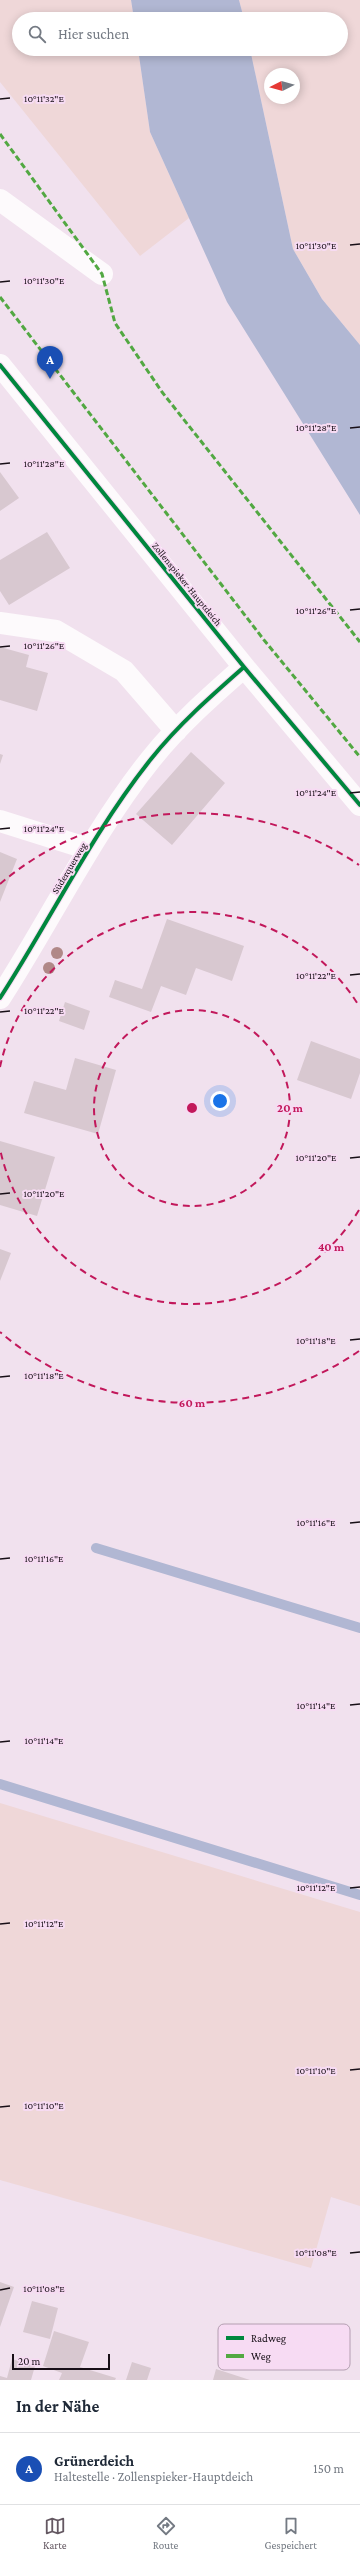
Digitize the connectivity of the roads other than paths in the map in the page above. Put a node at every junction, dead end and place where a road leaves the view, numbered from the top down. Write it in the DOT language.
graph roads {
  1 [pos="0,200"];
  2 [pos="102,274"];
  3 [pos="1,368"];
  4 [pos="0,623"];
  5 [pos="244,667"];
  6 [pos="176,731"];
  7 [pos="360,805"];
  8 [pos="0,820"];
  9 [pos="90,849"];
  10 [pos="0,998"];
  1 -- 2 [label="street"];
  3 -- 5 [label="street, Zollenspieker-Hauptdeich"];
  4 -- 6 [label="street"];
  5 -- 6 [label="street, Süderquerweg"];
  5 -- 7 [label="street, Zollenspieker-Hauptdeich"];
  6 -- 9 [label="street, Süderquerweg"];
  8 -- 9 [label="street"];
  9 -- 10 [label="street, Süderquerweg"];
}
